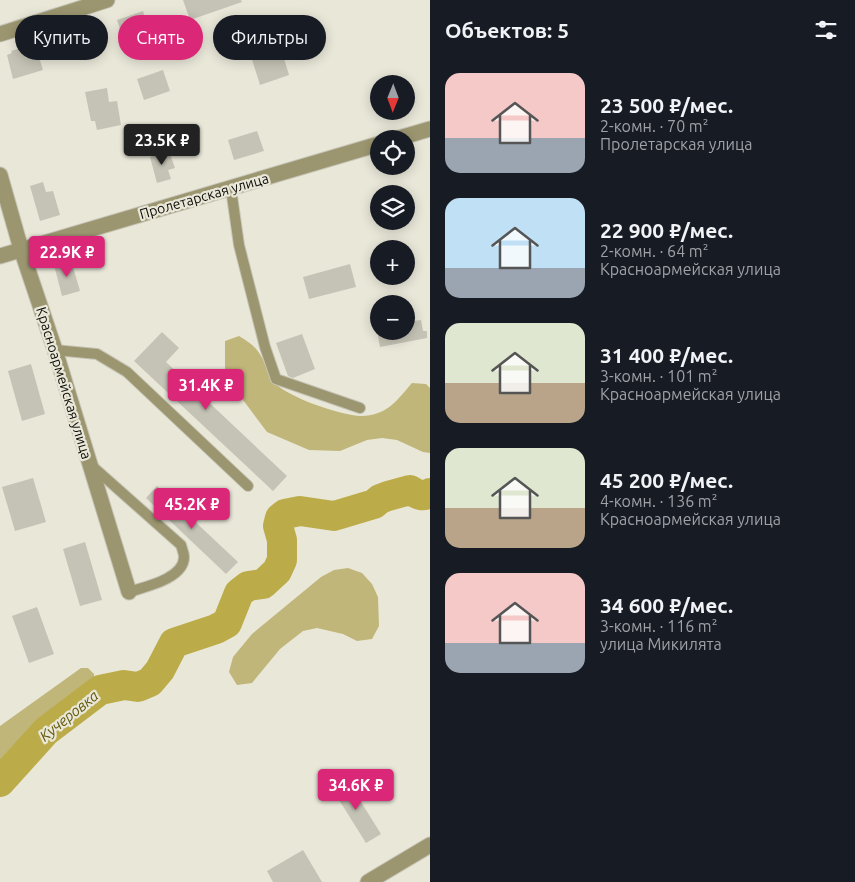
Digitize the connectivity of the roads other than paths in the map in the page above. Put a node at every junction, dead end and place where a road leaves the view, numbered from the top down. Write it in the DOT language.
graph roads {
  1 [pos="107,0"];
  2 [pos="0,34"];
  3 [pos="430,128"];
  4 [pos="415,133"];
  5 [pos="370,147"];
  6 [pos="0,175"];
  7 [pos="231,189"];
  8 [pos="21,249"];
  9 [pos="0,256"];
  10 [pos="54,350"];
  11 [pos="360,408"];
  12 [pos="89,464"];
  13 [pos="248,486"];
  14 [pos="129,592"];
  15 [pos="430,845"];
  16 [pos="368,882"];
  1 -- 2 [label="street"];
  3 -- 4 [label="street"];
  5 -- 7 [label="street, Пролетарская улица"];
  6 -- 8 [label="street, Красноармейская улица"];
  7 -- 8 [label="street, Пролетарская улица"];
  7 -- 11 [label="lane"];
  8 -- 9 [label="street, Пролетарская улица"];
  8 -- 10 [label="street, Красноармейская улица"];
  10 -- 12 [label="street, Красноармейская улица"];
  10 -- 13 [label="lane"];
  12 -- 14 [label="street, Красноармейская улица"];
  12 -- 14 [label="lane"];
  15 -- 16 [label="street"];
}
